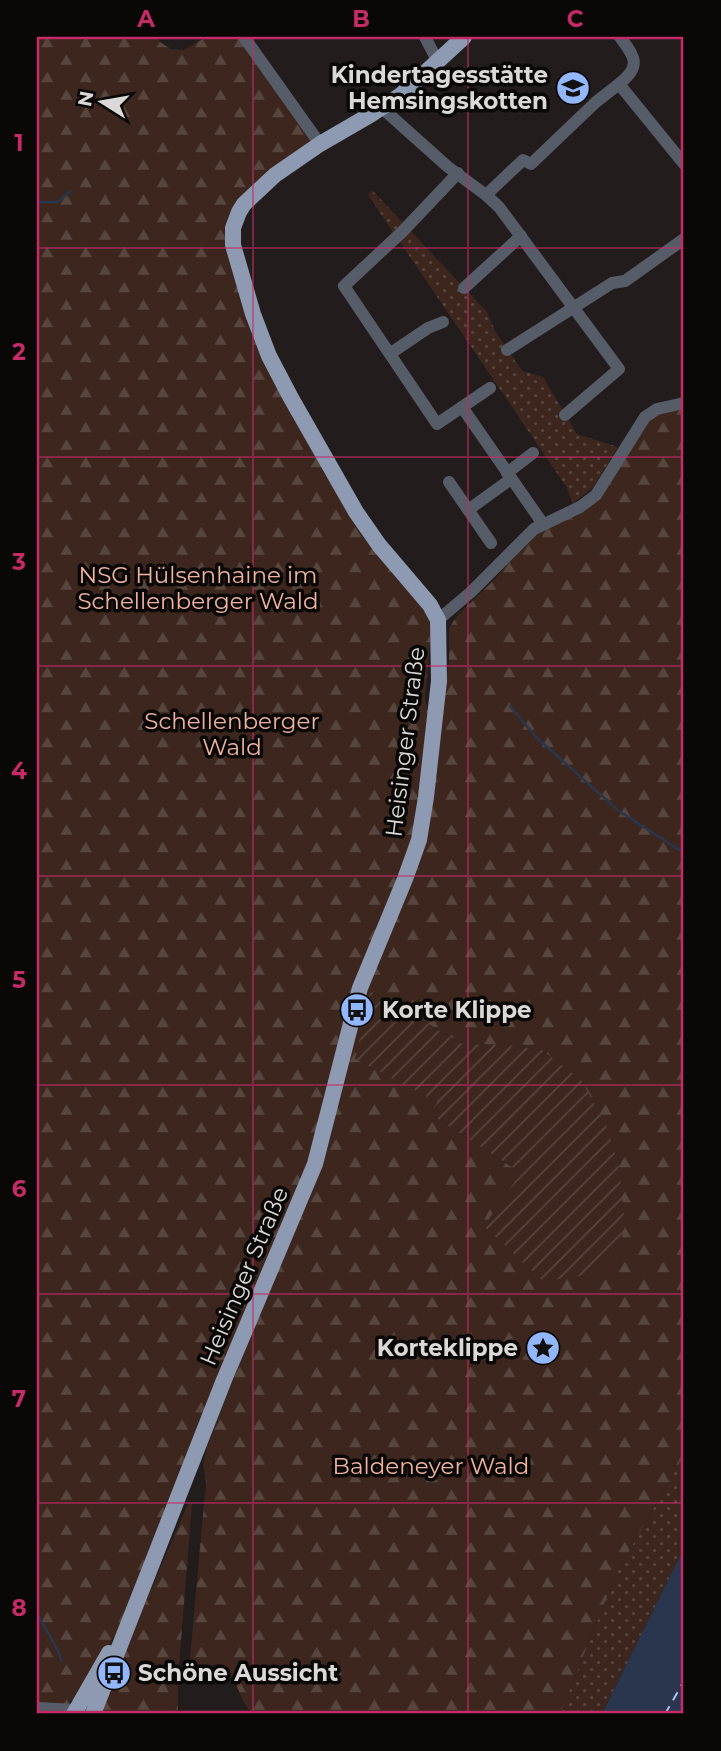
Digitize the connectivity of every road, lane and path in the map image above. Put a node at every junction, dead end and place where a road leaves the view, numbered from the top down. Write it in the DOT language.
graph roads {
  1 [pos="244,37"];
  2 [pos="425,37"];
  3 [pos="464,37"];
  4 [pos="620,37"];
  5 [pos="438,62"];
  6 [pos="619,84"];
  7 [pos="382,108"];
  8 [pos="320,144"];
  9 [pos="684,164"];
  10 [pos="458,173"];
  11 [pos="486,195"];
  12 [pos="521,236"];
  13 [pos="684,239"];
  14 [pos="464,288"];
  15 [pos="575,308"];
  16 [pos="443,322"];
  17 [pos="506,350"];
  18 [pos="391,354"];
  19 [pos="489,388"];
  20 [pos="684,402"];
  21 [pos="462,407"];
  22 [pos="565,415"];
  23 [pos="533,453"];
  24 [pos="510,476"];
  25 [pos="449,482"];
  26 [pos="468,510"];
  27 [pos="543,524"];
  28 [pos="491,543"];
  29 [pos="438,620"];
  30 [pos="37,1708"];
  31 [pos="83,1713"];
  1 -- 8 [label="street"];
  2 -- 5 [label="street"];
  3 -- 5 [label="main road, Heisinger Straße"];
  4 -- 6 [label="street"];
  5 -- 7 [label="main road, Heisinger Straße"];
  6 -- 9 [label="street"];
  6 -- 11 [label="street"];
  7 -- 8 [label="main road, Heisinger Straße"];
  7 -- 10 [label="street"];
  8 -- 29 [label="main road, Heisinger Straße"];
  10 -- 11 [label="street"];
  10 -- 18 [label="street"];
  11 -- 12 [label="street"];
  12 -- 14 [label="street"];
  12 -- 15 [label="street"];
  13 -- 15 [label="street"];
  15 -- 17 [label="street"];
  15 -- 22 [label="street"];
  16 -- 18 [label="street"];
  18 -- 21 [label="street"];
  19 -- 21 [label="street"];
  20 -- 27 [label="street"];
  21 -- 24 [label="street"];
  23 -- 24 [label="street"];
  24 -- 26 [label="street"];
  24 -- 27 [label="street"];
  25 -- 26 [label="street"];
  26 -- 28 [label="street"];
  27 -- 29 [label="street"];
  29 -- 31 [label="main road, Heisinger Straße"];
  30 -- 31 [label="street"];
}
